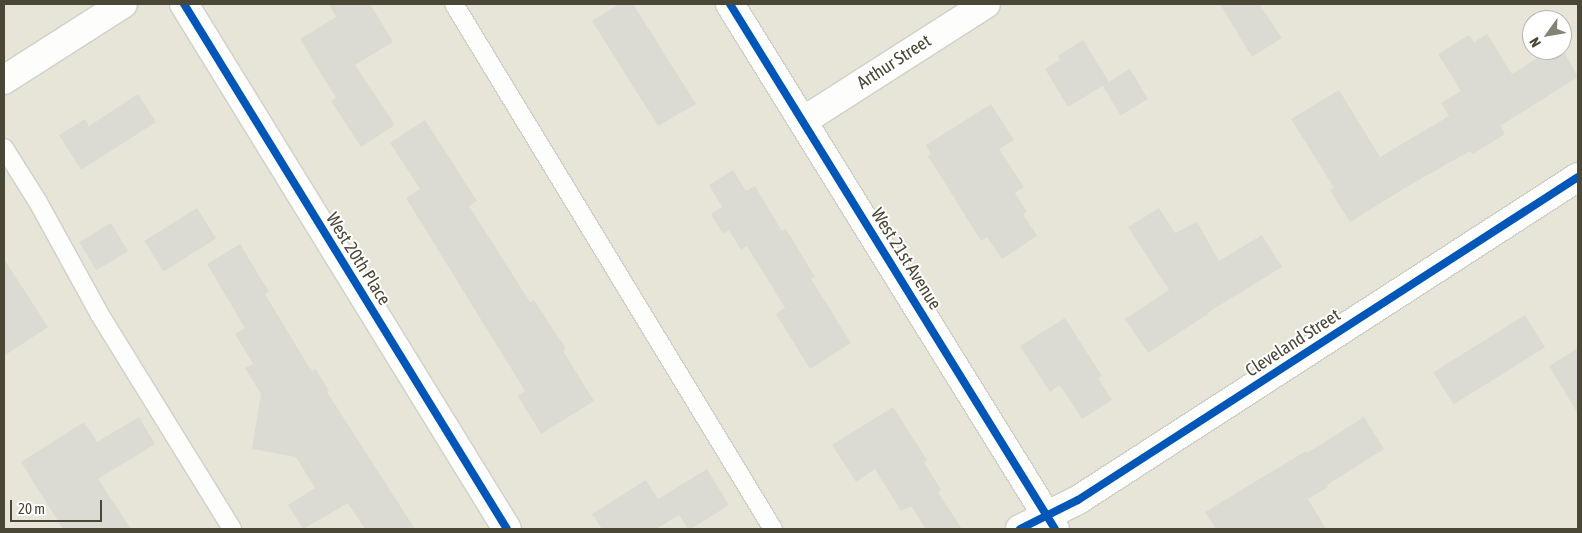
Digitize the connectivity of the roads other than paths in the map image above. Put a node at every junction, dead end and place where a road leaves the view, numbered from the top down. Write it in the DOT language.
graph roads {
  1 [pos="123,4"];
  2 [pos="184,4"];
  3 [pos="454,4"];
  4 [pos="730,4"];
  5 [pos="986,4"];
  6 [pos="4,80"];
  7 [pos="803,121"];
  8 [pos="4,148"];
  9 [pos="1578,177"];
  10 [pos="1051,522"];
  11 [pos="232,529"];
  12 [pos="507,529"];
  13 [pos="773,529"];
  14 [pos="1020,529"];
  1 -- 6 [label="street"];
  2 -- 12 [label="street, West 20th Place"];
  3 -- 13 [label="lane"];
  4 -- 7 [label="street, West 21st Avenue"];
  5 -- 7 [label="street, Arthur Street"];
  7 -- 10 [label="street, West 21st Avenue"];
  8 -- 11 [label="lane"];
  9 -- 10 [label="street, Cleveland Street"];
  10 -- 14 [label="street, Cleveland Street"];
}
